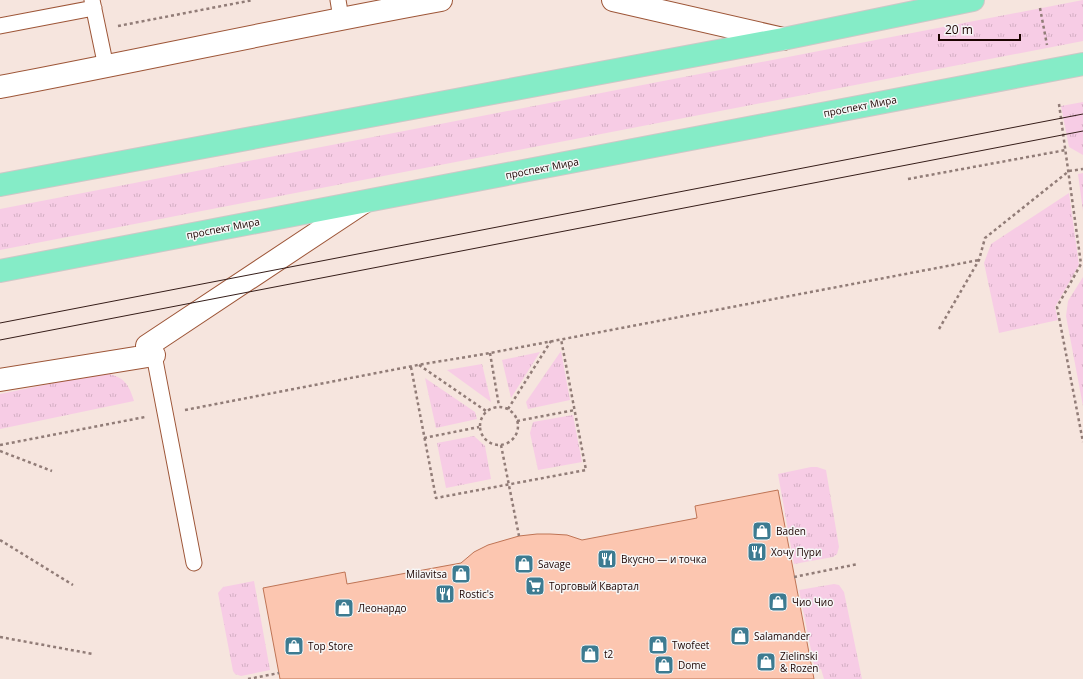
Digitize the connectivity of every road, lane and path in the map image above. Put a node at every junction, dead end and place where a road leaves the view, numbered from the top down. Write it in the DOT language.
graph roads {
  1 [pos="253,0"];
  2 [pos="441,0"];
  3 [pos="613,0"];
  4 [pos="973,0"];
  5 [pos="93,4"];
  6 [pos="1040,8"];
  7 [pos="340,9"];
  8 [pos="0,26"];
  9 [pos="98,29"];
  10 [pos="783,39"];
  11 [pos="1048,48"];
  12 [pos="1083,64"];
  13 [pos="106,67"];
  14 [pos="0,87"];
  15 [pos="1059,104"];
  16 [pos="1066,150"];
  17 [pos="1083,169"];
  18 [pos="1069,171"];
  19 [pos="908,179"];
  20 [pos="0,185"];
  21 [pos="364,202"];
  22 [pos="979,260"];
  23 [pos="0,271"];
  24 [pos="939,329"];
  25 [pos="561,339"];
  26 [pos="551,341"];
  27 [pos="490,353"];
  28 [pos="154,355"];
  29 [pos="418,365"];
  30 [pos="411,367"];
  31 [pos="0,380"];
  32 [pos="499,406"];
  33 [pos="508,409"];
  34 [pos="575,410"];
  35 [pos="486,411"];
  36 [pos="166,413"];
  37 [pos="517,421"];
  38 [pos="480,428"];
  39 [pos="424,438"];
  40 [pos="1083,442"];
  41 [pos="0,445"];
  42 [pos="501,445"];
  43 [pos="0,451"];
  44 [pos="52,471"];
  45 [pos="509,484"];
  46 [pos="519,536"];
  47 [pos="0,540"];
  48 [pos="194,563"];
  49 [pos="858,564"];
  50 [pos="794,577"];
  51 [pos="73,585"];
  52 [pos="0,637"];
  53 [pos="93,654"];
  54 [pos="279,673"];
  55 [pos="248,679"];
  1 -- 9 [label="path"];
  2 -- 7 [label="street"];
  3 -- 10 [label="street"];
  4 -- 10 [label="main road"];
  5 -- 8 [label="lane"];
  5 -- 9 [label="lane"];
  6 -- 11 [label="path"];
  7 -- 13 [label="street"];
  9 -- 13 [label="lane"];
  10 -- 20 [label="main road"];
  12 -- 21 [label="main road, проспект Мира"];
  13 -- 14 [label="street"];
  15 -- 16 [label="path"];
  16 -- 18 [label="path"];
  16 -- 19 [label="path"];
  17 -- 18 [label="path"];
  18 -- 22 [label="path"];
  18 -- 40 [label="path"];
  21 -- 23 [label="main road, проспект Мира"];
  21 -- 28 [label="street"];
  22 -- 24 [label="path"];
  22 -- 25 [label="path"];
  25 -- 26 [label="path"];
  25 -- 34 [label="path"];
  26 -- 27 [label="path"];
  26 -- 33 [label="path"];
  27 -- 29 [label="path"];
  27 -- 32 [label="path"];
  28 -- 31 [label="street"];
  28 -- 36 [label="lane"];
  29 -- 30 [label="path"];
  29 -- 35 [label="path"];
  30 -- 36 [label="path"];
  30 -- 39 [label="path"];
  32 -- 33 [label="path"];
  32 -- 35 [label="path"];
  33 -- 37 [label="path"];
  34 -- 37 [label="path"];
  34 -- 45 [label="path"];
  35 -- 38 [label="path"];
  36 -- 41 [label="path"];
  36 -- 48 [label="lane"];
  37 -- 42 [label="path"];
  38 -- 39 [label="path"];
  38 -- 42 [label="path"];
  39 -- 45 [label="path"];
  42 -- 45 [label="path"];
  43 -- 44 [label="path"];
  45 -- 46 [label="path"];
  47 -- 51 [label="path"];
  49 -- 50 [label="path"];
  52 -- 53 [label="path"];
  54 -- 55 [label="path"];
}
